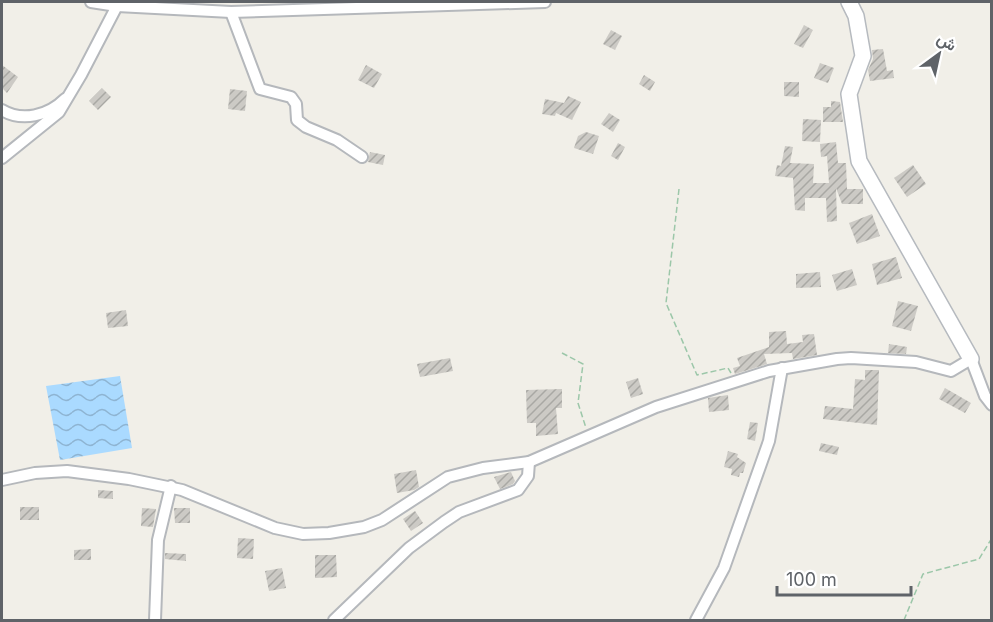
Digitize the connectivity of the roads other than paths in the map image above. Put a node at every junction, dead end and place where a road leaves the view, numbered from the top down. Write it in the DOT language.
graph roads {
  1 [pos="91,2"];
  2 [pos="545,2"];
  3 [pos="849,2"];
  4 [pos="118,4"];
  5 [pos="231,12"];
  6 [pos="71,93"];
  7 [pos="2,110"];
  8 [pos="362,157"];
  9 [pos="2,158"];
  10 [pos="971,359"];
  11 [pos="782,368"];
  12 [pos="992,405"];
  13 [pos="529,462"];
  14 [pos="2,480"];
  15 [pos="171,486"];
  16 [pos="155,621"];
  17 [pos="334,621"];
  18 [pos="696,621"];
  1 -- 4 [label="street"];
  2 -- 5 [label="street"];
  3 -- 10 [label="street"];
  4 -- 5 [label="street"];
  4 -- 6 [label="street"];
  5 -- 8 [label="street"];
  6 -- 7 [label="street"];
  6 -- 9 [label="street"];
  10 -- 11 [label="street"];
  10 -- 12 [label="street"];
  11 -- 13 [label="street"];
  11 -- 18 [label="street"];
  13 -- 15 [label="street"];
  13 -- 17 [label="street"];
  14 -- 15 [label="street"];
  15 -- 16 [label="street"];
}
